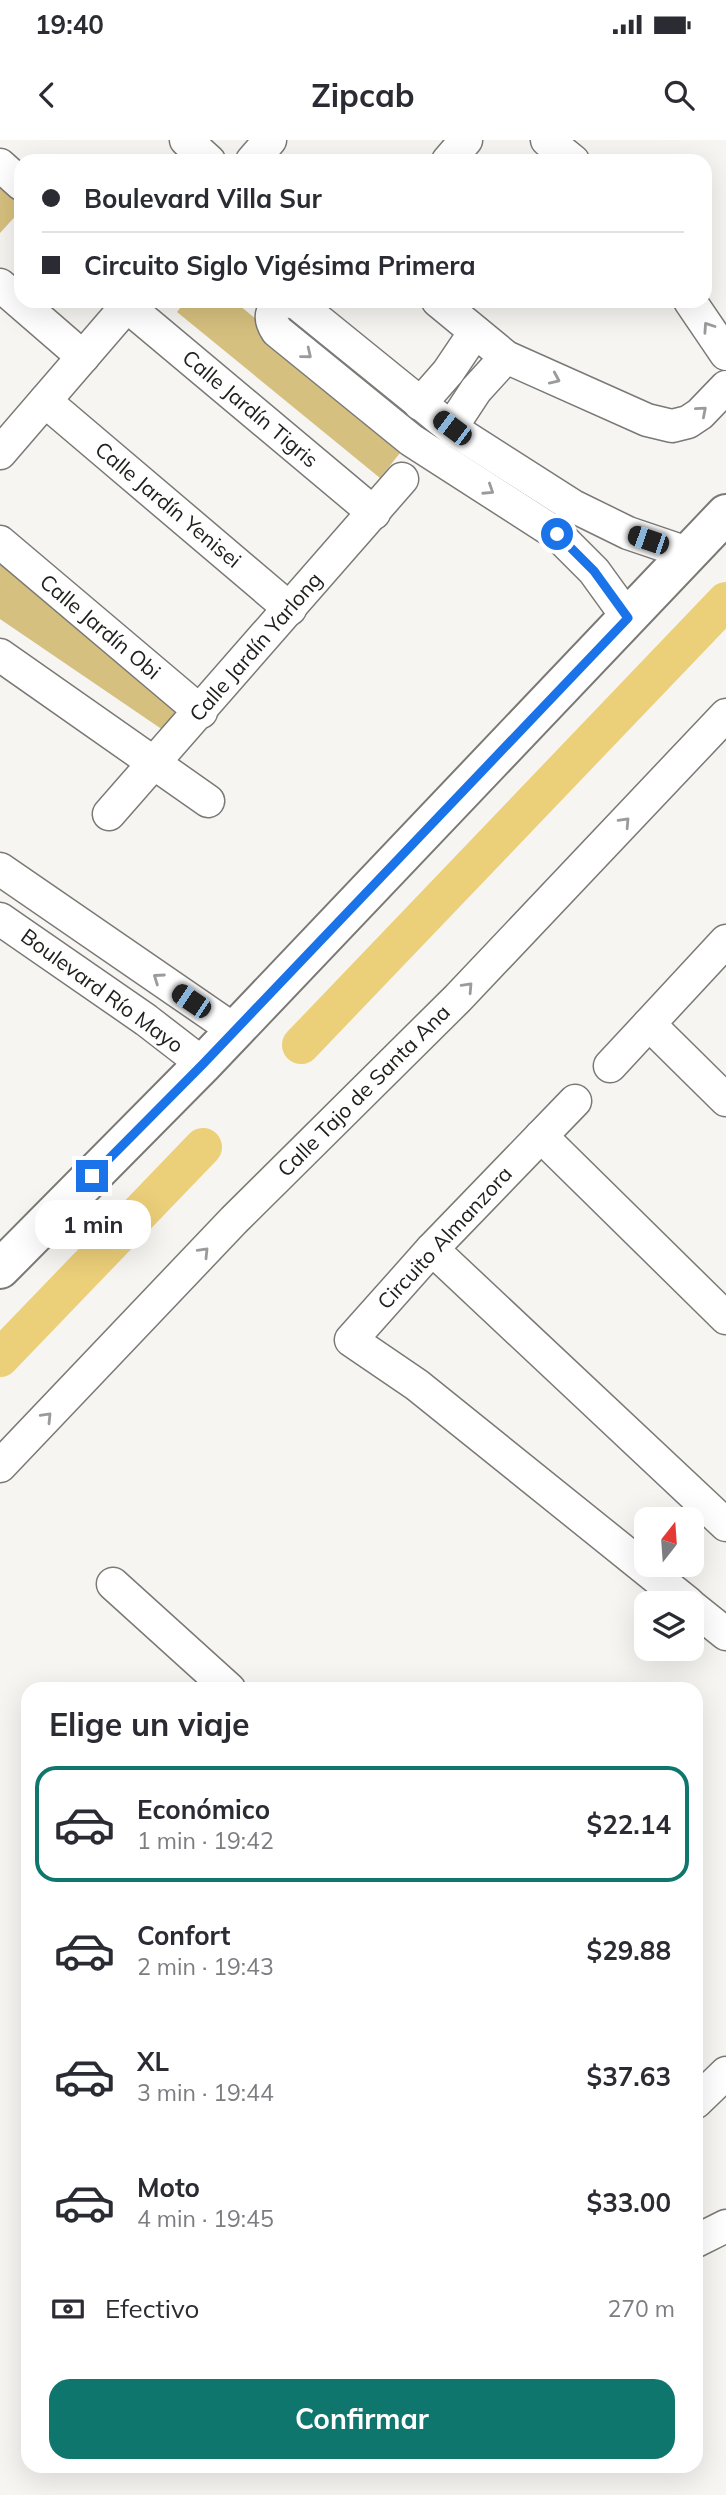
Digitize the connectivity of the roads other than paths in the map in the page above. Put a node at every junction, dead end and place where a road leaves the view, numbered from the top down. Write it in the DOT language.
graph roads {
  1 [pos="186,140"];
  2 [pos="270,140"];
  3 [pos="466,140"];
  4 [pos="547,140"];
  5 [pos="201,154"];
  6 [pos="258,154"];
  7 [pos="454,154"];
  8 [pos="564,154"];
  9 [pos="0,165"];
  10 [pos="14,178"];
  11 [pos="0,285"];
  12 [pos="14,297"];
  13 [pos="27,308"];
  14 [pos="125,308"];
  15 [pos="135,308"];
  16 [pos="274,308"];
  17 [pos="303,308"];
  18 [pos="446,308"];
  19 [pos="695,308"];
  20 [pos="475,332"];
  21 [pos="726,354"];
  22 [pos="83,356"];
  23 [pos="506,357"];
  24 [pos="726,387"];
  25 [pos="45,401"];
  26 [pos="421,404"];
  27 [pos="452,428"];
  28 [pos="0,453"];
  29 [pos="402,479"];
  30 [pos="573,506"];
  31 [pos="374,513"];
  32 [pos="726,514"];
  33 [pos="557,534"];
  34 [pos="0,542"];
  35 [pos="687,554"];
  36 [pos="290,610"];
  37 [pos="628,618"];
  38 [pos="0,655"];
  39 [pos="201,712"];
  40 [pos="726,715"];
  41 [pos="153,762"];
  42 [pos="208,801"];
  43 [pos="109,814"];
  44 [pos="0,869"];
  45 [pos="0,919"];
  46 [pos="726,941"];
  47 [pos="649,1024"];
  48 [pos="234,1030"];
  49 [pos="203,1064"];
  50 [pos="610,1066"];
  51 [pos="726,1100"];
  52 [pos="575,1101"];
  53 [pos="541,1136"];
  54 [pos="432,1249"];
  55 [pos="0,1269"];
  56 [pos="726,1318"];
  57 [pos="0,1466"];
  58 [pos="726,1525"];
  59 [pos="113,1584"];
  60 [pos="674,1591"];
  61 [pos="704,1616"];
  62 [pos="726,1634"];
  63 [pos="221,1682"];
  64 [pos="726,2073"];
  65 [pos="703,2095"];
  66 [pos="726,2227"];
  67 [pos="703,2238"];
  1 -- 5 [label="street"];
  2 -- 6 [label="street"];
  3 -- 7 [label="street"];
  4 -- 8 [label="street"];
  9 -- 10 [label="street"];
  11 -- 12 [label="street"];
  13 -- 22 [label="street"];
  14 -- 22 [label="street"];
  15 -- 31 [label="street, Calle Jardín Tigris"];
  16 -- 33 [label="street, one-way"];
  17 -- 26 [label="street"];
  18 -- 20 [label="street"];
  21 -- 19 [label="street, one-way"];
  20 -- 23 [label="street"];
  20 -- 26 [label="street"];
  22 -- 25 [label="street"];
  23 -- 24 [label="street, one-way"];
  23 -- 27 [label="street"];
  25 -- 28 [label="street"];
  25 -- 36 [label="street, Calle Jardín Yenisei"];
  26 -- 27 [label="street"];
  27 -- 30 [label="street"];
  29 -- 31 [label="street, Calle Jardín Yarlong"];
  30 -- 33 [label="street"];
  30 -- 35 [label="street"];
  31 -- 36 [label="street, Calle Jardín Yarlong"];
  32 -- 35 [label="main road"];
  33 -- 37 [label="street"];
  34 -- 39 [label="street, Calle Jardín Obi"];
  35 -- 37 [label="main road"];
  36 -- 39 [label="street, Calle Jardín Yarlong"];
  37 -- 48 [label="main road"];
  38 -- 41 [label="street"];
  39 -- 41 [label="street, Calle Jardín Yarlong"];
  57 -- 40 [label="street, Calle Tajo de Santa Ana, one-way"];
  41 -- 42 [label="street"];
  41 -- 43 [label="street, Calle Jardín Yarlong"];
  48 -- 44 [label="street, Boulevard Río Mayo, one-way"];
  45 -- 49 [label="street, Boulevard Río Mayo"];
  46 -- 47 [label="street"];
  47 -- 50 [label="street"];
  47 -- 51 [label="street"];
  48 -- 49 [label="main road"];
  49 -- 55 [label="main road"];
  52 -- 53 [label="street, Circuito Almanzora"];
  53 -- 54 [label="street, Circuito Almanzora"];
  53 -- 56 [label="street"];
  54 -- 58 [label="street"];
  54 -- 60 [label="street, Circuito Almanzora"];
  59 -- 63 [label="street"];
  61 -- 62 [label="street"];
  64 -- 65 [label="street"];
  66 -- 67 [label="street"];
}
